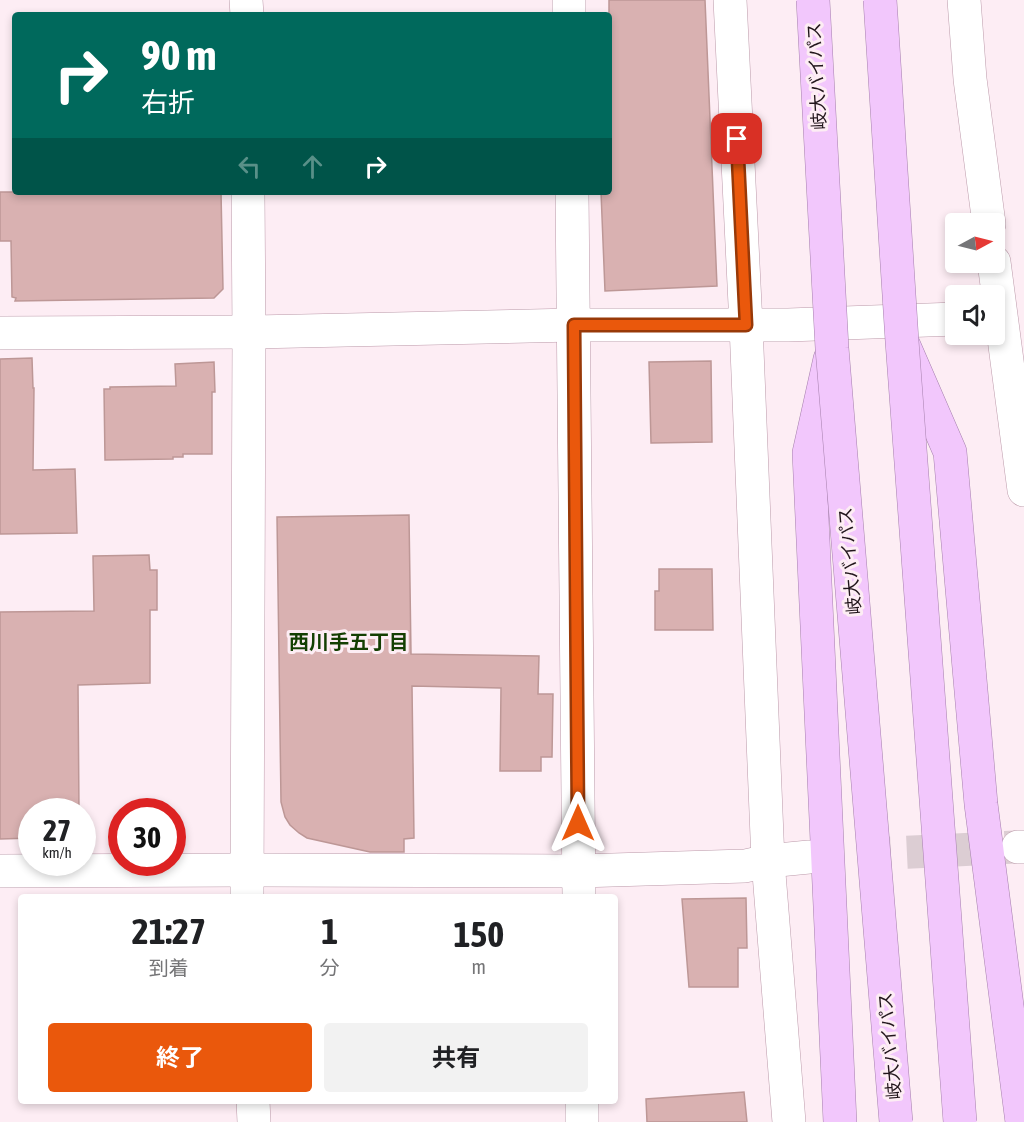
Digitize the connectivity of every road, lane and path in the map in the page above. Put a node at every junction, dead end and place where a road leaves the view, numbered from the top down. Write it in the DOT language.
graph roads {
  1 [pos="730,0"];
  2 [pos="813,0"];
  3 [pos="880,0"];
  4 [pos="964,0"];
  5 [pos="248,195"];
  6 [pos="572,195"];
  7 [pos="988,213"];
  8 [pos="997,273"];
  9 [pos="1007,315"];
  10 [pos="945,319"];
  11 [pos="574,325"];
  12 [pos="746,325"];
  13 [pos="249,332"];
  14 [pos="0,333"];
  15 [pos="902,341"];
  16 [pos="832,348"];
  17 [pos="1024,490"];
  18 [pos="809,857"];
  19 [pos="768,861"];
  20 [pos="0,871"];
  21 [pos="246,883"];
  22 [pos="579,884"];
  23 [pos="253,1104"];
  24 [pos="582,1104"];
  25 [pos="254,1122"];
  26 [pos="582,1122"];
  27 [pos="789,1122"];
  28 [pos="840,1122"];
  29 [pos="896,1122"];
  30 [pos="960,1122"];
  31 [pos="1022,1122"];
  1 -- 12 [label="street"];
  2 -- 16 [label="highway, 岐大バイパス, bridge"];
  3 -- 15 [label="highway, bridge"];
  4 -- 7 [label="street"];
  5 -- 13 [label="street"];
  6 -- 11 [label="street"];
  8 -- 9 [label="street"];
  9 -- 17 [label="street"];
  10 -- 12 [label="street"];
  11 -- 12 [label="street"];
  11 -- 13 [label="street"];
  11 -- 22 [label="street"];
  12 -- 19 [label="street"];
  13 -- 14 [label="street"];
  13 -- 21 [label="street"];
  15 -- 30 [label="highway, bridge"];
  15 -- 31 [label="highway"];
  16 -- 28 [label="highway"];
  16 -- 29 [label="highway, 岐大バイパス, bridge"];
  18 -- 19 [label="street"];
  19 -- 22 [label="street"];
  19 -- 27 [label="street"];
  20 -- 21 [label="street"];
  21 -- 22 [label="street"];
  23 -- 25 [label="street"];
  24 -- 26 [label="street"];
}
